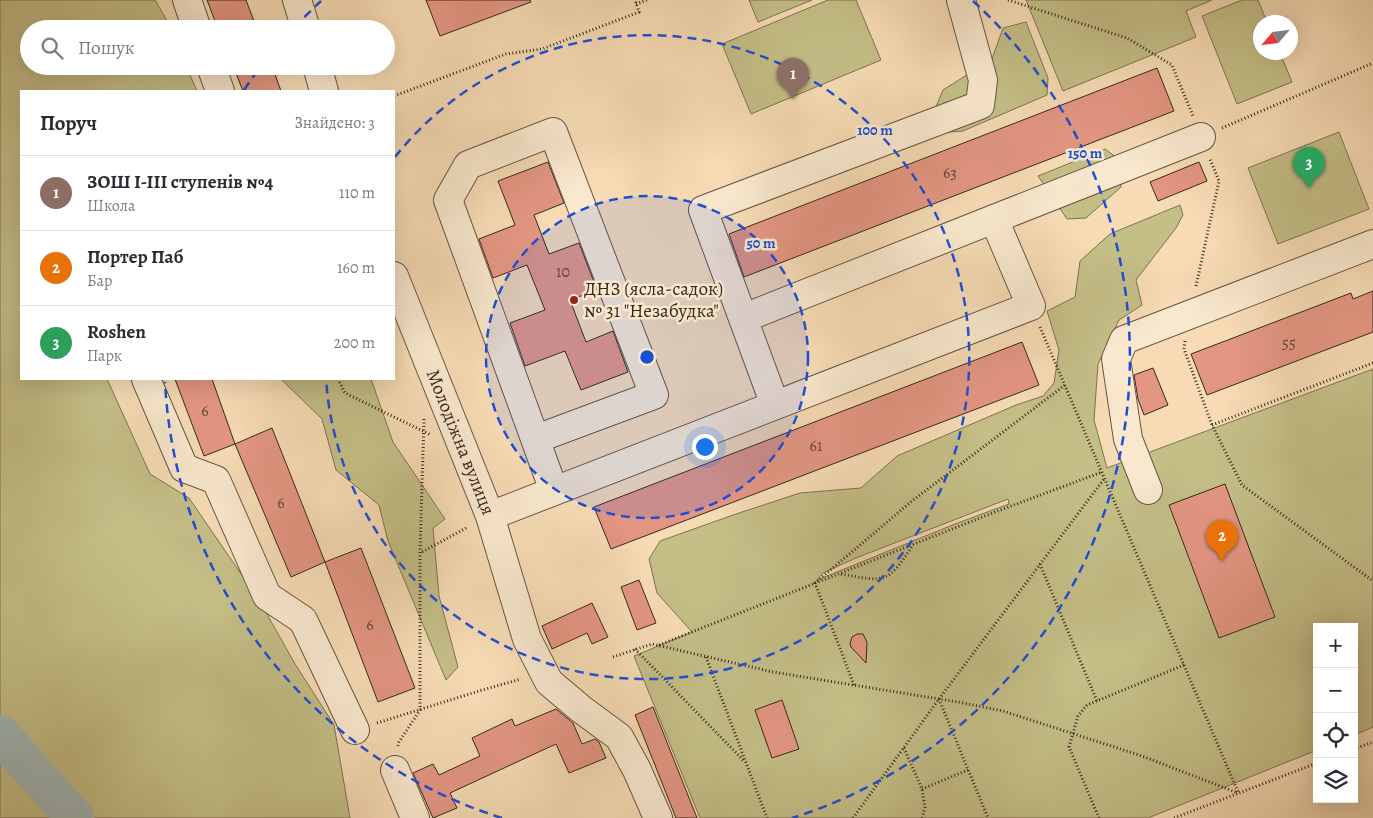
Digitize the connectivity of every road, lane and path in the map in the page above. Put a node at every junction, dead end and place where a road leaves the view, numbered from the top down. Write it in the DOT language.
graph roads {
  1 [pos="187,0"];
  2 [pos="297,0"];
  3 [pos="647,0"];
  4 [pos="961,0"];
  5 [pos="1008,0"];
  6 [pos="636,2"];
  7 [pos="194,20"];
  8 [pos="303,20"];
  9 [pos="1373,62"];
  10 [pos="214,75"];
  11 [pos="320,75"];
  12 [pos="220,90"];
  13 [pos="324,90"];
  14 [pos="395,96"];
  15 [pos="1201,137"];
  16 [pos="994,219"];
  17 [pos="1373,244"];
  18 [pos="395,278"];
  19 [pos="1031,306"];
  20 [pos="1190,314"];
  21 [pos="744,318"];
  22 [pos="1373,363"];
  23 [pos="146,380"];
  24 [pos="338,380"];
  25 [pos="1065,385"];
  26 [pos="775,405"];
  27 [pos="424,412"];
  28 [pos="1212,425"];
  29 [pos="424,432"];
  30 [pos="432,436"];
  31 [pos="536,439"];
  32 [pos="1102,472"];
  33 [pos="1104,478"];
  34 [pos="1148,490"];
  35 [pos="554,491"];
  36 [pos="490,516"];
  37 [pos="914,544"];
  38 [pos="420,553"];
  39 [pos="1040,564"];
  40 [pos="840,574"];
  41 [pos="1373,582"];
  42 [pos="815,583"];
  43 [pos="658,646"];
  44 [pos="634,649"];
  45 [pos="706,656"];
  46 [pos="613,657"];
  47 [pos="1184,665"];
  48 [pos="549,682"];
  49 [pos="854,685"];
  50 [pos="939,699"];
  51 [pos="1097,701"];
  52 [pos="420,710"];
  53 [pos="355,730"];
  54 [pos="1072,733"];
  55 [pos="1373,742"];
  56 [pos="904,748"];
  57 [pos="1358,748"];
  58 [pos="746,763"];
  59 [pos="1313,765"];
  60 [pos="395,770"];
  61 [pos="968,770"];
  62 [pos="922,789"];
  63 [pos="1238,793"];
  64 [pos="415,818"];
  65 [pos="658,818"];
  66 [pos="767,818"];
  67 [pos="853,818"];
  68 [pos="922,818"];
  69 [pos="988,818"];
  70 [pos="1099,818"];
  71 [pos="1174,818"];
  1 -- 7 [label="street"];
  2 -- 8 [label="street"];
  3 -- 6 [label="path"];
  4 -- 21 [label="street"];
  5 -- 15 [label="path"];
  6 -- 14 [label="path"];
  9 -- 15 [label="path"];
  10 -- 12 [label="street"];
  11 -- 13 [label="street"];
  15 -- 16 [label="street"];
  15 -- 20 [label="path"];
  16 -- 19 [label="street"];
  16 -- 21 [label="street"];
  17 -- 20 [label="street"];
  18 -- 36 [label="street, Молодіжна вулиця"];
  19 -- 25 [label="path"];
  19 -- 26 [label="street"];
  20 -- 28 [label="path"];
  20 -- 34 [label="street"];
  21 -- 26 [label="street"];
  22 -- 28 [label="path"];
  23 -- 53 [label="street"];
  24 -- 29 [label="path"];
  25 -- 32 [label="path"];
  25 -- 42 [label="path"];
  26 -- 35 [label="street"];
  27 -- 29 [label="path"];
  28 -- 41 [label="path"];
  29 -- 30 [label="path"];
  29 -- 38 [label="path"];
  31 -- 31 [label="street"];
  31 -- 35 [label="street"];
  32 -- 33 [label="path"];
  32 -- 37 [label="path"];
  33 -- 39 [label="path"];
  33 -- 47 [label="path"];
  35 -- 36 [label="street"];
  36 -- 38 [label="path"];
  36 -- 48 [label="street, Молодіжна вулиця"];
  37 -- 40 [label="path"];
  37 -- 40 [label="path"];
  38 -- 52 [label="path"];
  39 -- 50 [label="path"];
  39 -- 51 [label="path"];
  40 -- 42 [label="path"];
  42 -- 43 [label="path"];
  42 -- 49 [label="path"];
  43 -- 44 [label="path"];
  43 -- 45 [label="path"];
  44 -- 46 [label="path"];
  44 -- 58 [label="path"];
  45 -- 49 [label="path"];
  45 -- 58 [label="path"];
  47 -- 51 [label="path"];
  47 -- 63 [label="path"];
  48 -- 52 [label="path"];
  48 -- 65 [label="street"];
  49 -- 50 [label="path"];
  50 -- 54 [label="path"];
  50 -- 56 [label="path"];
  50 -- 61 [label="path"];
  51 -- 54 [label="path"];
  52 -- 53 [label="path"];
  52 -- 60 [label="path"];
  54 -- 63 [label="path"];
  54 -- 70 [label="path"];
  55 -- 57 [label="path"];
  56 -- 62 [label="path"];
  56 -- 67 [label="path"];
  58 -- 66 [label="path"];
  59 -- 63 [label="path"];
  60 -- 64 [label="street"];
  61 -- 62 [label="path"];
  61 -- 69 [label="path"];
  62 -- 68 [label="path"];
  63 -- 71 [label="path"];
}
